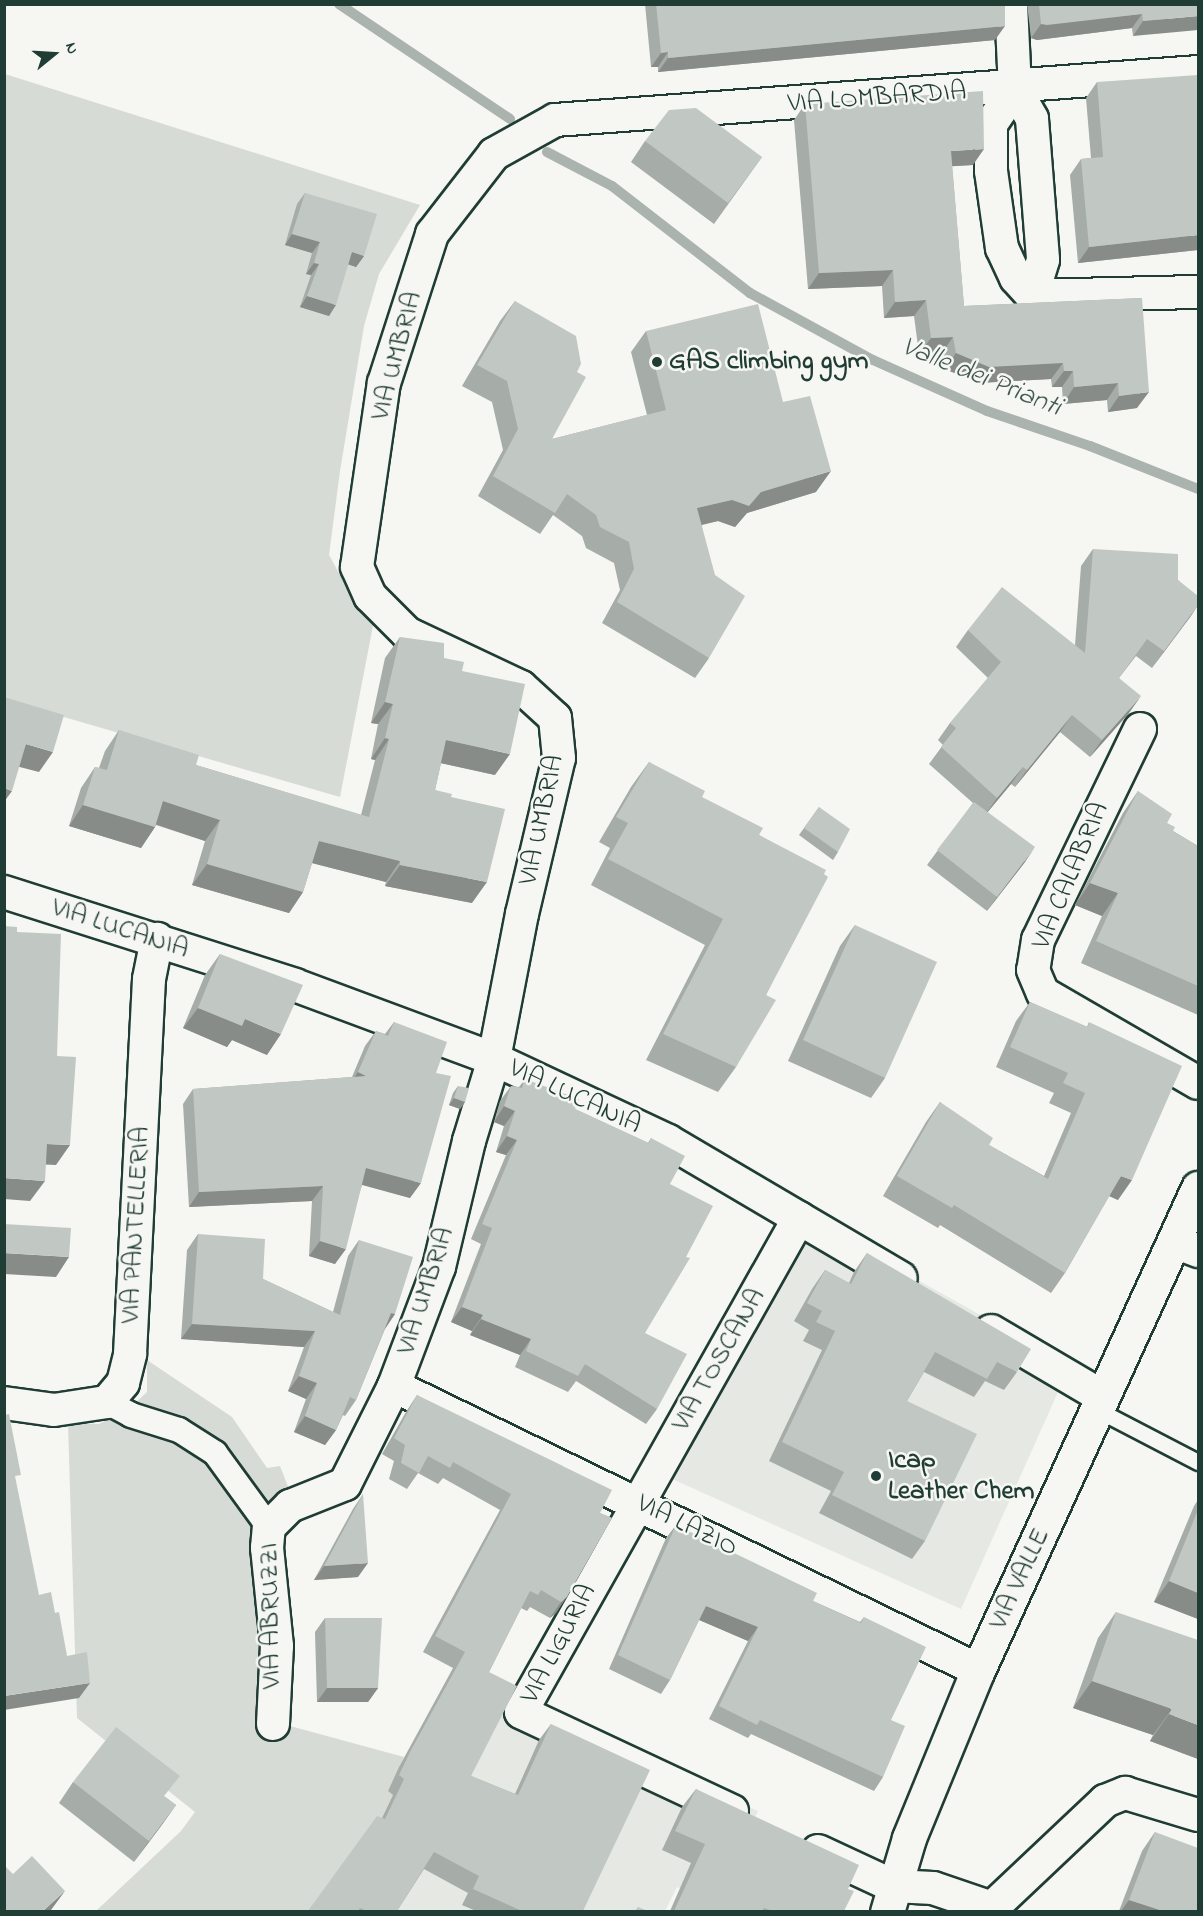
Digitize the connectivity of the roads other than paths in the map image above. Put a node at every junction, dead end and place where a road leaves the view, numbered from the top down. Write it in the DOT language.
graph roads {
  1 [pos="1011,4"];
  2 [pos="1198,72"];
  3 [pos="1015,89"];
  4 [pos="555,120"];
  5 [pos="1198,292"];
  6 [pos="1032,296"];
  7 [pos="1140,729"];
  8 [pos="4,892"];
  9 [pos="158,939"];
  10 [pos="494,1059"];
  11 [pos="1198,1083"];
  12 [pos="1198,1188"];
  13 [pos="800,1218"];
  14 [pos="1187,1247"];
  15 [pos="931,1296"];
  16 [pos="962,1314"];
  17 [pos="394,1386"];
  18 [pos="107,1402"];
  19 [pos="4,1403"];
  20 [pos="1100,1404"];
  21 [pos="1198,1462"];
  22 [pos="638,1501"];
  23 [pos="270,1527"];
  24 [pos="978,1670"];
  25 [pos="273,1724"];
  26 [pos="1198,1815"];
  27 [pos="755,1821"];
  28 [pos="787,1836"];
  29 [pos="890,1899"];
  30 [pos="992,1910"];
  1 -- 3 [label="street"];
  2 -- 3 [label="street, VIA LOMBARDIA"];
  3 -- 4 [label="street, VIA LOMBARDIA"];
  3 -- 6 [label="street"];
  3 -- 6 [label="street"];
  4 -- 10 [label="street, VIA UMBRIA"];
  5 -- 6 [label="street"];
  7 -- 11 [label="street, VIA CALABRIA"];
  8 -- 9 [label="street, VIA LUCANIA"];
  9 -- 10 [label="street, VIA LUCANIA"];
  9 -- 18 [label="street, VIA PANTELLERIA"];
  10 -- 13 [label="street, VIA LUCANIA"];
  10 -- 17 [label="street, VIA UMBRIA"];
  12 -- 14 [label="main road, VIA VALLE"];
  13 -- 15 [label="street, VIA LUCANIA"];
  13 -- 22 [label="street, VIA TOSCANA"];
  14 -- 20 [label="main road, VIA VALLE"];
  16 -- 20 [label="street"];
  17 -- 22 [label="street, VIA LAZIO"];
  17 -- 23 [label="street, VIA ABRUZZI"];
  18 -- 19 [label="street"];
  18 -- 23 [label="street"];
  20 -- 21 [label="lane"];
  20 -- 24 [label="main road, VIA VALLE"];
  22 -- 24 [label="street, VIA LAZIO"];
  22 -- 27 [label="street, VIA LIGURIA"];
  23 -- 25 [label="street, VIA ABRUZZI"];
  24 -- 29 [label="main road, VIA VALLE"];
  26 -- 30 [label="street"];
  28 -- 29 [label="street"];
  29 -- 30 [label="street"];
}
